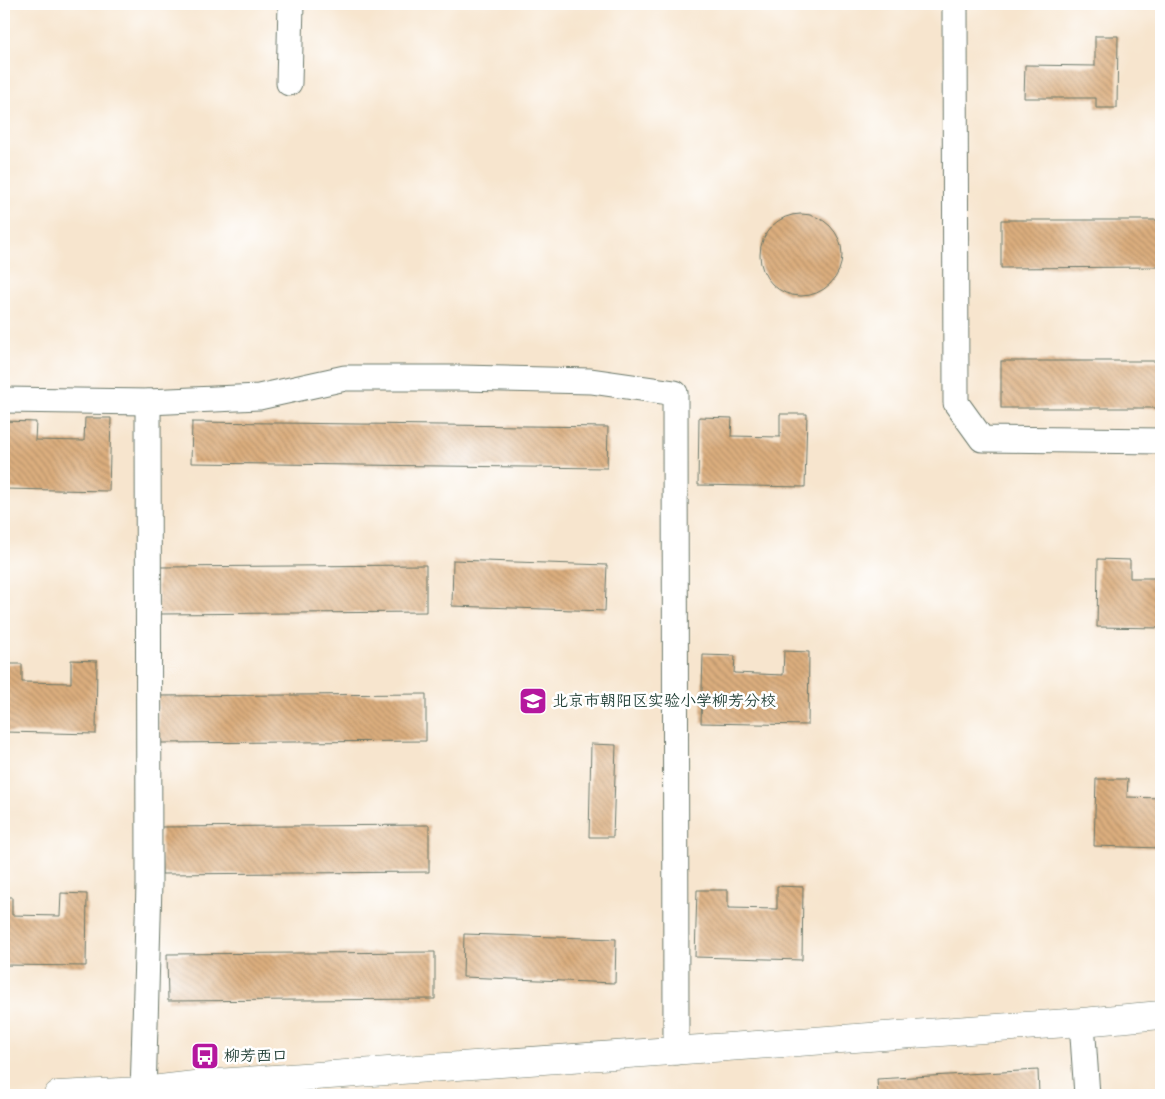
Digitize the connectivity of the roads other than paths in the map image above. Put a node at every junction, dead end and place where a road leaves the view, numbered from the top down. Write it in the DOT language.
graph roads {
  1 [pos="291,4"];
  2 [pos="955,4"];
  3 [pos="289,83"];
  4 [pos="4,400"];
  5 [pos="148,402"];
  6 [pos="1161,441"];
  7 [pos="1161,1015"];
  8 [pos="1082,1022"];
  9 [pos="676,1052"];
  10 [pos="143,1093"];
  11 [pos="58,1095"];
  12 [pos="1087,1095"];
  1 -- 3 [label="street"];
  2 -- 6 [label="street"];
  4 -- 5 [label="street"];
  5 -- 9 [label="street"];
  5 -- 10 [label="street"];
  7 -- 8 [label="street"];
  8 -- 9 [label="street"];
  8 -- 12 [label="street"];
  9 -- 10 [label="street"];
  10 -- 11 [label="street"];
}
